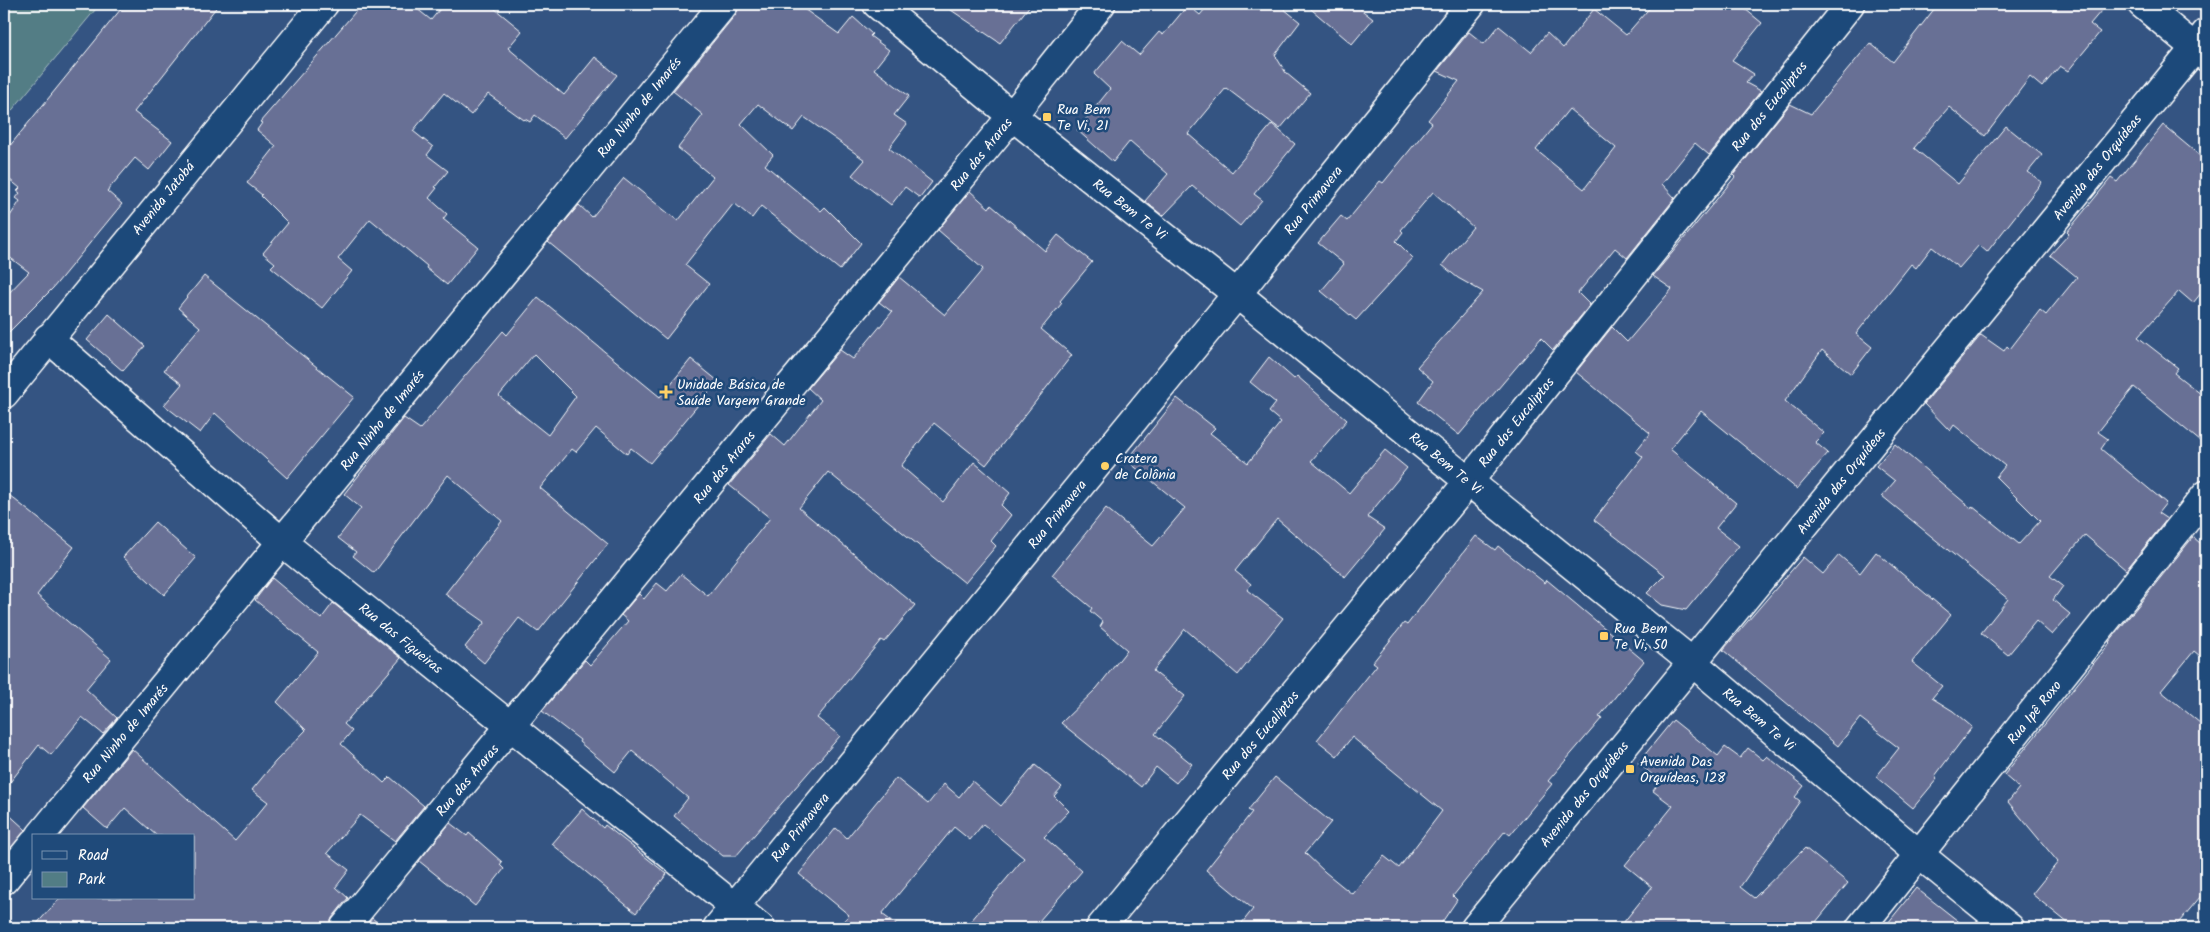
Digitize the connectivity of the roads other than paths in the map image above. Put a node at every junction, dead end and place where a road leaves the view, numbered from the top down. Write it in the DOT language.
graph roads {
  1 [pos="324,4"];
  2 [pos="724,4"];
  3 [pos="877,4"];
  4 [pos="1101,4"];
  5 [pos="1471,4"];
  6 [pos="1850,4"];
  7 [pos="2142,4"];
  8 [pos="2202,46"];
  9 [pos="1012,116"];
  10 [pos="1237,294"];
  11 [pos="48,338"];
  12 [pos="4,394"];
  13 [pos="1469,481"];
  14 [pos="2206,495"];
  15 [pos="282,542"];
  16 [pos="1692,662"];
  17 [pos="511,726"];
  18 [pos="42,834"];
  19 [pos="32,845"];
  20 [pos="1920,855"];
  21 [pos="4,880"];
  22 [pos="734,907"];
  23 [pos="344,928"];
  24 [pos="717,928"];
  25 [pos="761,928"];
  26 [pos="1100,928"];
  27 [pos="1475,928"];
  28 [pos="1860,928"];
  29 [pos="2010,928"];
  1 -- 11 [label="street, Avenida Jatobá"];
  2 -- 15 [label="street, Rua Ninho de Imarés"];
  3 -- 9 [label="street, Rua Bem Te Vi"];
  4 -- 9 [label="street, Rua das Araras"];
  5 -- 10 [label="street, Rua Primavera"];
  6 -- 13 [label="street, Rua dos Eucaliptos"];
  7 -- 8 [label="street"];
  8 -- 16 [label="street, Avenida das Orquídeas"];
  9 -- 10 [label="street, Rua Bem Te Vi"];
  9 -- 17 [label="street, Rua das Araras"];
  10 -- 13 [label="street, Rua Bem Te Vi"];
  10 -- 22 [label="street, Rua Primavera"];
  11 -- 12 [label="street, Avenida Jatobá"];
  11 -- 15 [label="street, Rua das Figueiras"];
  13 -- 16 [label="street, Rua Bem Te Vi"];
  13 -- 26 [label="street, Rua dos Eucaliptos"];
  14 -- 20 [label="street, Rua Ipê Roxo"];
  15 -- 17 [label="street, Rua das Figueiras"];
  15 -- 18 [label="street, Rua Ninho de Imarés"];
  16 -- 20 [label="street, Rua Bem Te Vi"];
  16 -- 27 [label="street, Avenida das Orquídeas"];
  17 -- 22 [label="street, Rua das Figueiras"];
  17 -- 23 [label="street, Rua das Araras"];
  19 -- 21 [label="street"];
  20 -- 28 [label="street, Rua Ipê Roxo"];
  20 -- 29 [label="street, Rua Bem Te Vi"];
  22 -- 24 [label="street, Rua Primavera"];
  22 -- 25 [label="street, Rua das Figueiras"];
}
